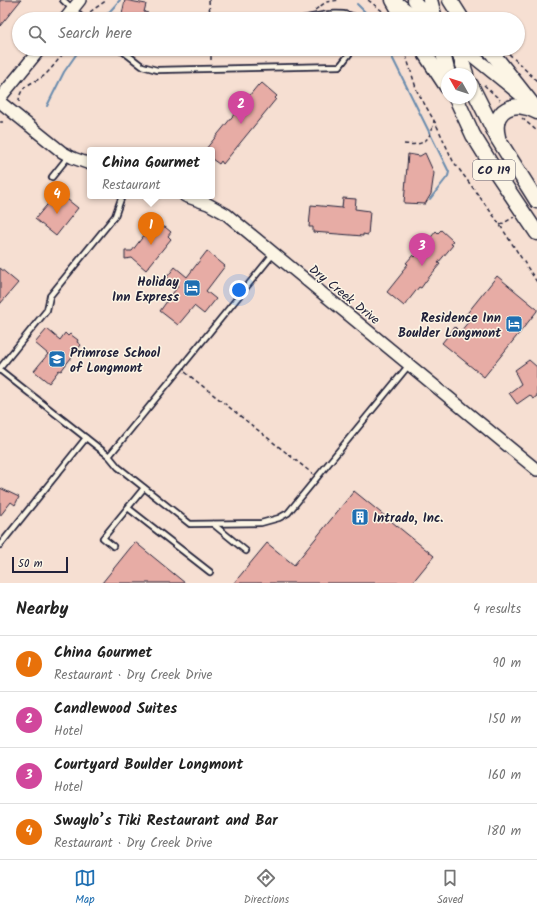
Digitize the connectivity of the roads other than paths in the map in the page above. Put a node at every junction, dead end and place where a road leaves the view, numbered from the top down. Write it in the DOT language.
graph roads {
  1 [pos="63,0"];
  2 [pos="80,0"];
  3 [pos="394,0"];
  4 [pos="414,0"];
  5 [pos="430,0"];
  6 [pos="445,0"];
  7 [pos="450,0"];
  8 [pos="73,9"];
  9 [pos="71,12"];
  10 [pos="76,12"];
  11 [pos="400,12"];
  12 [pos="410,12"];
  13 [pos="424,12"];
  14 [pos="433,12"];
  15 [pos="448,12"];
  16 [pos="458,12"];
  17 [pos="34,56"];
  18 [pos="129,56"];
  19 [pos="347,56"];
  20 [pos="427,56"];
  21 [pos="444,56"];
  22 [pos="460,56"];
  23 [pos="472,56"];
  24 [pos="495,56"];
  25 [pos="447,68"];
  26 [pos="464,68"];
  27 [pos="441,78"];
  28 [pos="477,88"];
  29 [pos="0,98"];
  30 [pos="0,102"];
  31 [pos="458,104"];
  32 [pos="536,109"];
  33 [pos="498,139"];
  34 [pos="69,156"];
  35 [pos="87,163"];
  36 [pos="52,178"];
  37 [pos="121,199"];
  38 [pos="194,199"];
  39 [pos="537,201"];
  40 [pos="537,233"];
  41 [pos="274,253"];
  42 [pos="409,364"];
  43 [pos="0,369"];
  44 [pos="86,438"];
  45 [pos="109,456"];
  46 [pos="537,470"];
  47 [pos="144,488"];
  48 [pos="128,508"];
  49 [pos="213,524"];
  50 [pos="0,545"];
  51 [pos="113,546"];
  52 [pos="246,551"];
  53 [pos="210,572"];
  1 -- 8 [label="lane"];
  2 -- 8 [label="street"];
  3 -- 11 [label="highway"];
  3 -- 12 [label="main road"];
  4 -- 13 [label="main road"];
  5 -- 14 [label="highway"];
  6 -- 15 [label="highway"];
  7 -- 16 [label="highway"];
  8 -- 9 [label="street"];
  8 -- 10 [label="lane"];
  17 -- 29 [label="street"];
  18 -- 19 [label="lane"];
  20 -- 27 [label="highway"];
  21 -- 25 [label="highway"];
  22 -- 26 [label="highway"];
  23 -- 32 [label="main road"];
  24 -- 32 [label="highway"];
  28 -- 33 [label="highway, CO 119"];
  30 -- 34 [label="street"];
  31 -- 40 [label="highway, CO 119"];
  32 -- 33 [label="highway"];
  33 -- 39 [label="highway, CO 119"];
  34 -- 35 [label="street"];
  34 -- 36 [label="lane"];
  37 -- 43 [label="lane"];
  38 -- 41 [label="street, Dry Creek Drive"];
  41 -- 42 [label="street, Dry Creek Drive"];
  41 -- 45 [label="lane"];
  42 -- 46 [label="street, Dry Creek Drive"];
  42 -- 49 [label="lane"];
  43 -- 44 [label="lane"];
  44 -- 45 [label="lane"];
  44 -- 50 [label="lane"];
  45 -- 47 [label="lane"];
  47 -- 48 [label="lane"];
  47 -- 49 [label="lane"];
  48 -- 51 [label="lane"];
  48 -- 53 [label="lane"];
  49 -- 52 [label="lane"];
}
